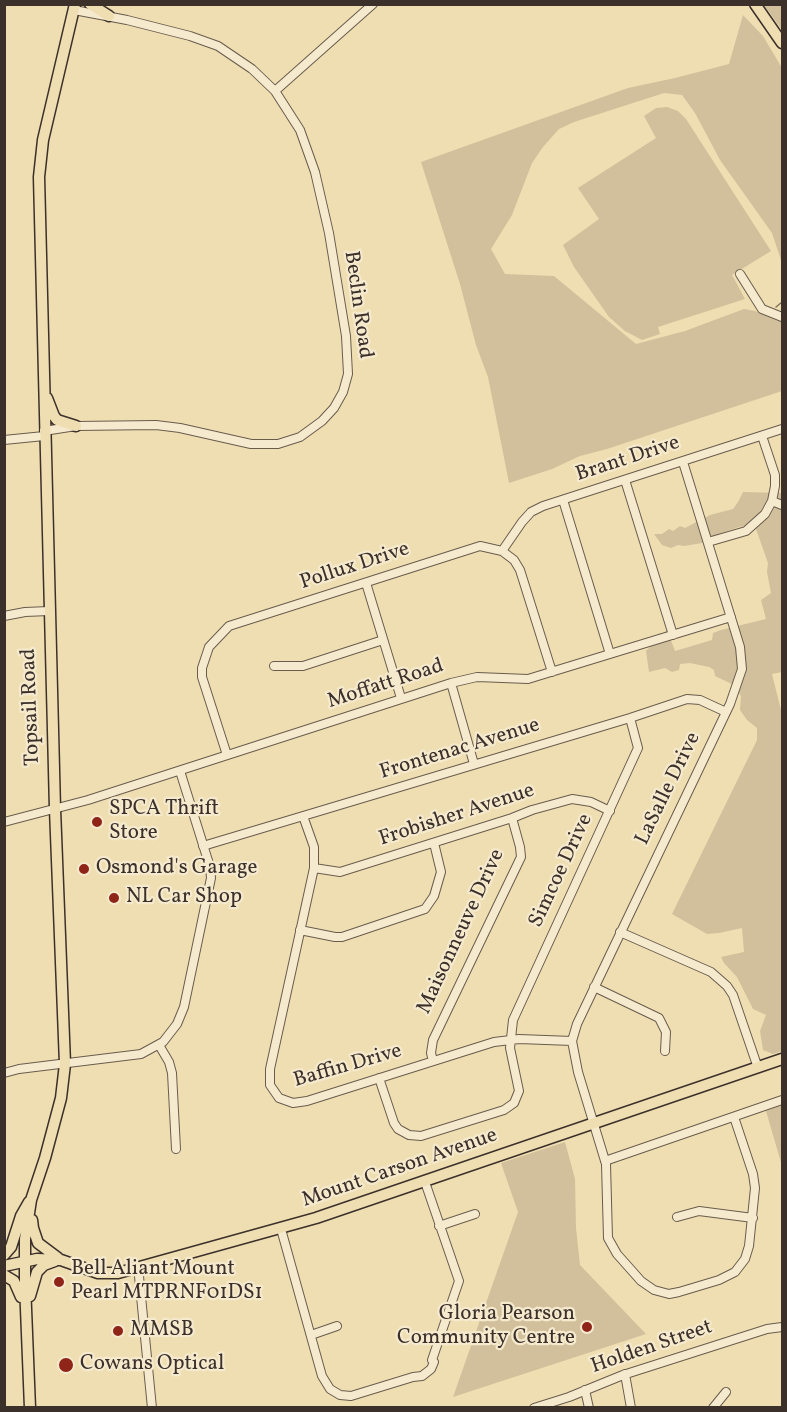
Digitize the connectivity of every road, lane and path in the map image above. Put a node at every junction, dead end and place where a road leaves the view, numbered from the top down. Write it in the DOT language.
graph roads {
  1 [pos="90,4"];
  2 [pos="373,4"];
  3 [pos="755,4"];
  4 [pos="74,7"];
  5 [pos="109,16"];
  6 [pos="783,43"];
  7 [pos="275,92"];
  8 [pos="740,274"];
  9 [pos="783,317"];
  10 [pos="44,391"];
  11 [pos="76,426"];
  12 [pos="783,429"];
  13 [pos="44,433"];
  14 [pos="762,436"];
  15 [pos="4,440"];
  16 [pos="683,462"];
  17 [pos="625,480"];
  18 [pos="563,500"];
  19 [pos="772,501"];
  20 [pos="783,506"];
  21 [pos="708,542"];
  22 [pos="502,551"];
  23 [pos="366,583"];
  24 [pos="49,611"];
  25 [pos="4,616"];
  26 [pos="731,617"];
  27 [pos="673,635"];
  28 [pos="383,640"];
  29 [pos="610,654"];
  30 [pos="274,666"];
  31 [pos="552,672"];
  32 [pos="451,683"];
  33 [pos="401,698"];
  34 [pos="726,712"];
  35 [pos="630,718"];
  36 [pos="227,756"];
  37 [pos="474,764"];
  38 [pos="180,771"];
  39 [pos="55,809"];
  40 [pos="610,812"];
  41 [pos="303,816"];
  42 [pos="512,818"];
  43 [pos="4,822"];
  44 [pos="434,843"];
  45 [pos="203,846"];
  46 [pos="315,868"];
  47 [pos="300,930"];
  48 [pos="620,932"];
  49 [pos="594,987"];
  50 [pos="510,1040"];
  51 [pos="572,1041"];
  52 [pos="159,1045"];
  53 [pos="665,1051"];
  54 [pos="783,1059"];
  55 [pos="433,1061"];
  56 [pos="65,1064"];
  57 [pos="758,1068"];
  58 [pos="4,1073"];
  59 [pos="379,1078"];
  60 [pos="783,1100"];
  61 [pos="734,1117"];
  62 [pos="593,1124"];
  63 [pos="176,1149"];
  64 [pos="605,1161"];
  65 [pos="425,1182"];
  66 [pos="31,1200"];
  67 [pos="475,1214"];
  68 [pos="677,1217"];
  69 [pos="753,1218"];
  70 [pos="439,1226"];
  71 [pos="281,1229"];
  72 [pos="4,1255"];
  73 [pos="25,1260"];
  74 [pos="61,1260"];
  75 [pos="4,1266"];
  76 [pos="138,1266"];
  77 [pos="4,1275"];
  78 [pos="26,1315"];
  79 [pos="337,1326"];
  80 [pos="783,1327"];
  81 [pos="311,1335"];
  82 [pos="625,1374"];
  83 [pos="585,1390"];
  84 [pos="726,1392"];
  85 [pos="30,1407"];
  86 [pos="153,1407"];
  87 [pos="534,1407"];
  88 [pos="589,1407"];
  89 [pos="631,1407"];
  90 [pos="713,1407"];
  1 -- 5 [label="main road"];
  2 -- 7 [label="street"];
  3 -- 6 [label="main road"];
  4 -- 5 [label="street, Beclin Road"];
  4 -- 10 [label="main road, Topsail Road"];
  5 -- 7 [label="street, Beclin Road"];
  7 -- 11 [label="street, Beclin Road"];
  8 -- 9 [label="street"];
  10 -- 11 [label="main road"];
  10 -- 13 [label="main road, Topsail Road"];
  11 -- 13 [label="street, Beclin Road"];
  12 -- 14 [label="street, Brant Drive"];
  13 -- 15 [label="street, Beclin Road"];
  13 -- 24 [label="main road, Topsail Road"];
  14 -- 16 [label="street, Brant Drive"];
  14 -- 19 [label="street"];
  16 -- 17 [label="street, Brant Drive"];
  16 -- 21 [label="street, LaSalle Drive"];
  17 -- 18 [label="street, Brant Drive"];
  17 -- 27 [label="street"];
  18 -- 22 [label="street, Brant Drive"];
  18 -- 29 [label="street"];
  19 -- 20 [label="street"];
  19 -- 21 [label="street"];
  21 -- 26 [label="street, LaSalle Drive"];
  22 -- 23 [label="street, Pollux Drive"];
  22 -- 31 [label="street"];
  23 -- 28 [label="street"];
  23 -- 36 [label="street, Pollux Drive"];
  24 -- 25 [label="street"];
  24 -- 39 [label="main road, Topsail Road"];
  26 -- 27 [label="street, Moffatt Road"];
  26 -- 34 [label="street, LaSalle Drive"];
  27 -- 29 [label="street, Moffatt Road"];
  28 -- 30 [label="street"];
  28 -- 33 [label="street"];
  29 -- 31 [label="street, Moffatt Road"];
  31 -- 32 [label="street, Moffatt Road"];
  32 -- 33 [label="street, Moffatt Road"];
  32 -- 37 [label="street"];
  33 -- 36 [label="street, Moffatt Road"];
  34 -- 35 [label="street, Frontenac Avenue"];
  34 -- 48 [label="street, LaSalle Drive"];
  35 -- 37 [label="street, Frontenac Avenue"];
  35 -- 40 [label="street, Simcoe Drive"];
  36 -- 38 [label="street, Moffatt Road"];
  37 -- 41 [label="street, Frontenac Avenue"];
  38 -- 39 [label="street, Moffatt Road"];
  38 -- 45 [label="street"];
  39 -- 43 [label="street, Moffatt Road"];
  39 -- 56 [label="main road, Topsail Road"];
  40 -- 42 [label="street, Frobisher Avenue"];
  40 -- 50 [label="street, Simcoe Drive"];
  41 -- 45 [label="street, Frontenac Avenue"];
  41 -- 46 [label="street, Baffin Drive"];
  42 -- 44 [label="street, Frobisher Avenue"];
  42 -- 55 [label="street, Maisonneuve Drive"];
  44 -- 46 [label="street, Frobisher Avenue"];
  44 -- 47 [label="street"];
  45 -- 52 [label="street"];
  46 -- 47 [label="street, Baffin Drive"];
  47 -- 59 [label="street, Baffin Drive"];
  48 -- 49 [label="street, LaSalle Drive"];
  48 -- 57 [label="street"];
  49 -- 51 [label="street, LaSalle Drive"];
  49 -- 53 [label="street"];
  50 -- 51 [label="street, Baffin Drive"];
  50 -- 55 [label="street, Baffin Drive"];
  50 -- 59 [label="street"];
  51 -- 62 [label="street"];
  52 -- 56 [label="street"];
  52 -- 63 [label="street"];
  54 -- 57 [label="main road, Mount Carson Avenue"];
  55 -- 59 [label="street, Baffin Drive"];
  56 -- 58 [label="street"];
  56 -- 66 [label="main road, Topsail Road"];
  57 -- 62 [label="main road, Mount Carson Avenue"];
  60 -- 61 [label="street"];
  61 -- 64 [label="street"];
  61 -- 69 [label="street"];
  62 -- 64 [label="street"];
  62 -- 65 [label="main road, Mount Carson Avenue"];
  64 -- 69 [label="street"];
  65 -- 70 [label="street"];
  65 -- 71 [label="main road, Mount Carson Avenue"];
  66 -- 72 [label="main road"];
  66 -- 73 [label="main road, Topsail Road"];
  66 -- 74 [label="main road"];
  67 -- 70 [label="street"];
  68 -- 69 [label="street"];
  70 -- 81 [label="street"];
  71 -- 76 [label="main road, Mount Carson Avenue"];
  71 -- 81 [label="street"];
  73 -- 74 [label="main road, Mount Carson Avenue"];
  73 -- 75 [label="main road, Mount Carson Avenue"];
  73 -- 78 [label="main road, Topsail Road"];
  74 -- 76 [label="main road, Mount Carson Avenue"];
  74 -- 78 [label="main road"];
  76 -- 86 [label="street"];
  77 -- 78 [label="main road"];
  78 -- 85 [label="main road, Topsail Road"];
  79 -- 81 [label="street"];
  80 -- 82 [label="street, Holden Street"];
  82 -- 83 [label="street, Holden Street"];
  82 -- 89 [label="street"];
  83 -- 87 [label="street, Holden Street"];
  83 -- 88 [label="street"];
  84 -- 90 [label="street"];
}
